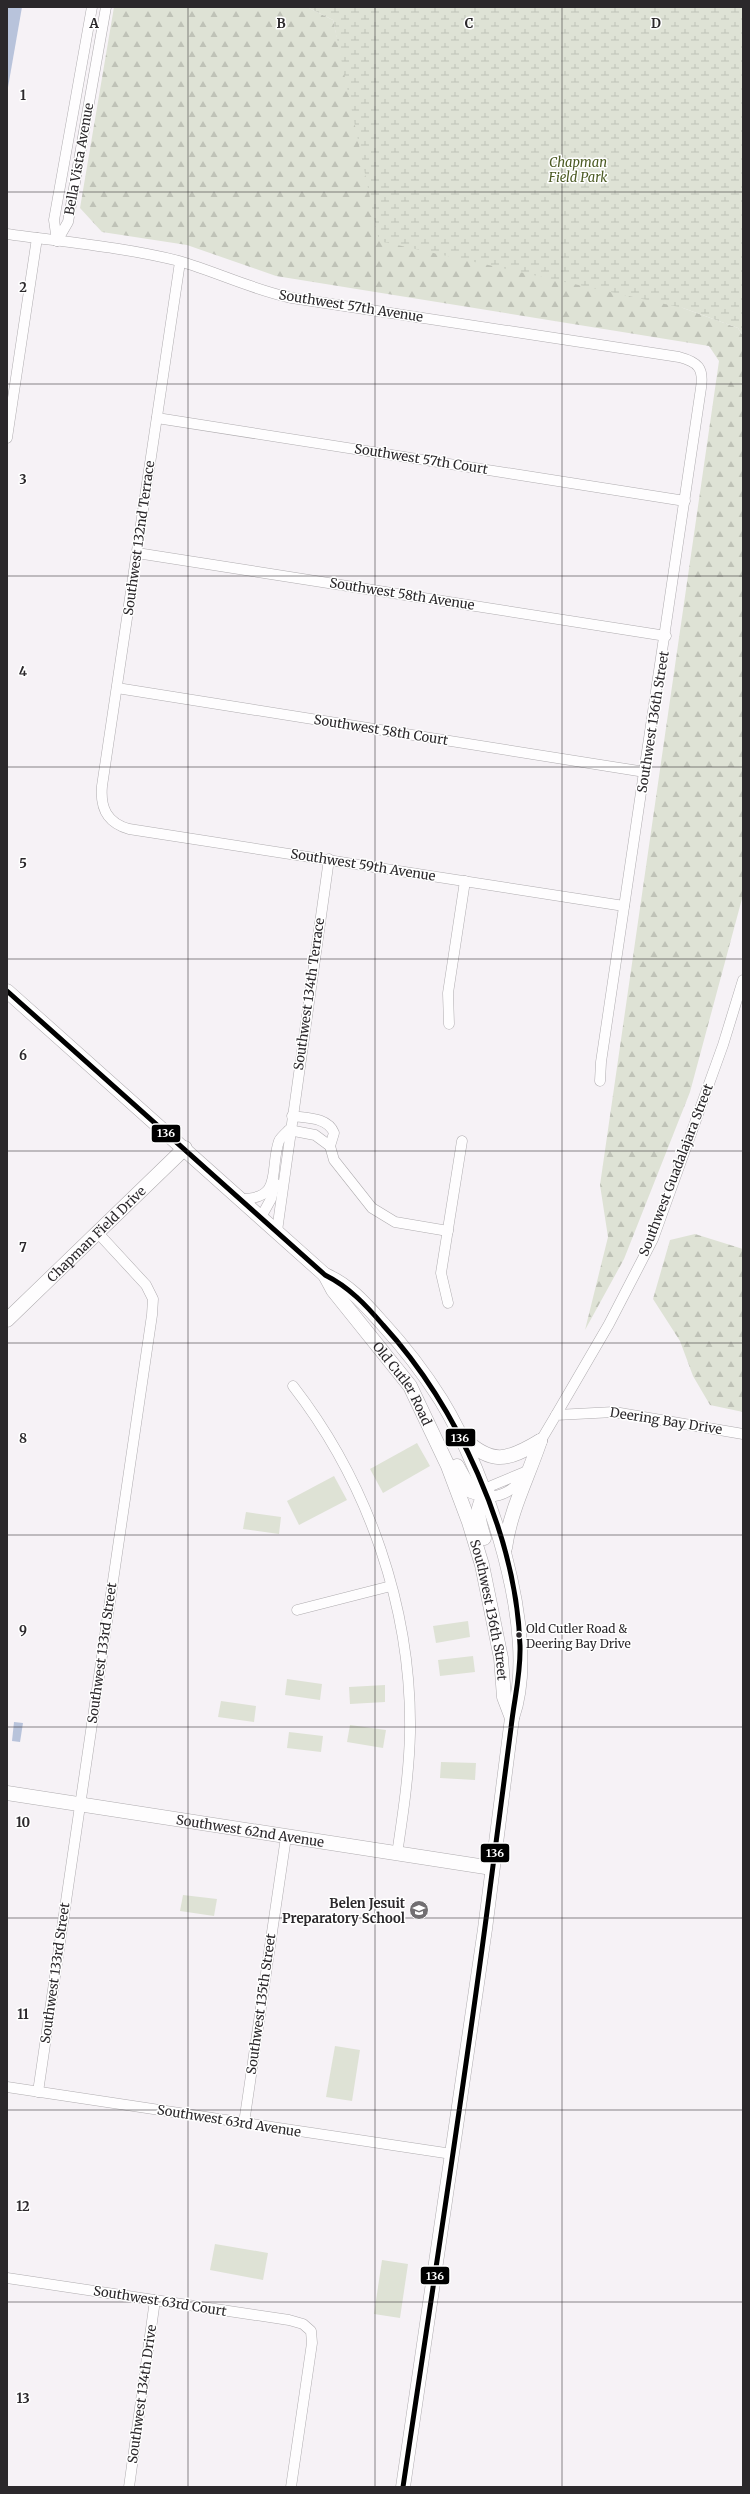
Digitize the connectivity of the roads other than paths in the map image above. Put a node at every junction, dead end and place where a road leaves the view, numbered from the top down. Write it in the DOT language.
graph roads {
  1 [pos="92,7"];
  2 [pos="106,7"];
  3 [pos="7,234"];
  4 [pos="37,238"];
  5 [pos="57,240"];
  6 [pos="180,262"];
  7 [pos="698,364"];
  8 [pos="156,418"];
  9 [pos="7,438"];
  10 [pos="685,501"];
  11 [pos="137,553"];
  12 [pos="666,636"];
  13 [pos="117,688"];
  14 [pos="645,772"];
  15 [pos="106,814"];
  16 [pos="329,859"];
  17 [pos="465,881"];
  18 [pos="624,906"];
  19 [pos="743,980"];
  20 [pos="7,991"];
  21 [pos="449,1024"];
  22 [pos="600,1081"];
  23 [pos="292,1116"];
  24 [pos="289,1130"];
  25 [pos="462,1141"];
  26 [pos="330,1146"];
  27 [pos="185,1148"];
  28 [pos="274,1177"];
  29 [pos="242,1199"];
  30 [pos="261,1217"];
  31 [pos="277,1231"];
  32 [pos="448,1231"];
  33 [pos="98,1233"];
  34 [pos="325,1275"];
  35 [pos="448,1303"];
  36 [pos="7,1320"];
  37 [pos="293,1386"];
  38 [pos="410,1386"];
  39 [pos="556,1415"];
  40 [pos="743,1434"];
  41 [pos="461,1436"];
  42 [pos="540,1441"];
  43 [pos="486,1496"];
  44 [pos="463,1503"];
  45 [pos="505,1548"];
  46 [pos="392,1586"];
  47 [pos="297,1610"];
  48 [pos="502,1658"];
  49 [pos="512,1718"];
  50 [pos="7,1794"];
  51 [pos="80,1804"];
  52 [pos="286,1837"];
  53 [pos="397,1854"];
  54 [pos="492,1868"];
  55 [pos="7,2087"];
  56 [pos="38,2092"];
  57 [pos="244,2123"];
  58 [pos="452,2154"];
  59 [pos="7,2278"];
  60 [pos="155,2300"];
  61 [pos="129,2487"];
  62 [pos="291,2487"];
  63 [pos="403,2487"];
  1 -- 5 [label="street, Bella Vista Avenue"];
  2 -- 5 [label="street, Bella Vista Avenue"];
  3 -- 4 [label="street, Southwest 57th Avenue"];
  4 -- 5 [label="street, Southwest 57th Avenue"];
  4 -- 9 [label="street"];
  5 -- 6 [label="street, Southwest 57th Avenue"];
  6 -- 7 [label="street, Southwest 57th Avenue"];
  6 -- 8 [label="street, Southwest 132nd Terrace"];
  7 -- 10 [label="street, Southwest 136th Street"];
  8 -- 10 [label="street, Southwest 57th Court"];
  8 -- 11 [label="street, Southwest 132nd Terrace"];
  10 -- 12 [label="street, Southwest 136th Street"];
  11 -- 12 [label="street, Southwest 58th Avenue"];
  11 -- 13 [label="street, Southwest 132nd Terrace"];
  12 -- 14 [label="street, Southwest 136th Street"];
  13 -- 14 [label="street, Southwest 58th Court"];
  13 -- 15 [label="street, Southwest 132nd Terrace"];
  14 -- 18 [label="street, Southwest 136th Street"];
  15 -- 16 [label="street, Southwest 59th Avenue"];
  16 -- 17 [label="street, Southwest 59th Avenue"];
  16 -- 23 [label="street, Southwest 134th Terrace"];
  17 -- 18 [label="street, Southwest 59th Avenue"];
  17 -- 21 [label="street"];
  18 -- 22 [label="street, Southwest 136th Street"];
  19 -- 39 [label="street, Southwest Guadalajara Street"];
  20 -- 27 [label="main road, Old Cutler Road"];
  23 -- 24 [label="street, Southwest 134th Terrace"];
  23 -- 26 [label="street"];
  24 -- 26 [label="street"];
  24 -- 28 [label="street, Southwest 134th Terrace"];
  24 -- 31 [label="street, Southwest 134th Terrace"];
  25 -- 32 [label="street"];
  26 -- 32 [label="street"];
  27 -- 29 [label="main road, Old Cutler Road"];
  27 -- 33 [label="main road, Chapman Field Drive"];
  28 -- 29 [label="street, Southwest 134th Terrace"];
  28 -- 30 [label="street, Southwest 134th Terrace"];
  29 -- 30 [label="main road, Old Cutler Road"];
  30 -- 31 [label="main road, Old Cutler Road"];
  31 -- 34 [label="main road, Old Cutler Road"];
  32 -- 35 [label="street"];
  33 -- 36 [label="main road, Chapman Field Drive"];
  33 -- 51 [label="street, Southwest 133rd Street"];
  34 -- 38 [label="main road, Old Cutler Road"];
  34 -- 41 [label="main road, Old Cutler Road"];
  37 -- 46 [label="street"];
  38 -- 43 [label="main road"];
  38 -- 44 [label="main road, Old Cutler Road"];
  39 -- 40 [label="street, Deering Bay Drive"];
  39 -- 42 [label="street"];
  41 -- 42 [label="main road"];
  41 -- 43 [label="main road, Old Cutler Road"];
  42 -- 43 [label="street"];
  42 -- 45 [label="main road"];
  43 -- 45 [label="main road, Southwest 136th Street"];
  43 -- 48 [label="main road"];
  44 -- 48 [label="main road, Southwest 136th Street"];
  45 -- 49 [label="main road, Southwest 136th Street"];
  46 -- 47 [label="street"];
  46 -- 53 [label="street"];
  48 -- 49 [label="main road, Southwest 136th Street"];
  49 -- 54 [label="main road, Southwest 136th Street"];
  50 -- 51 [label="main road, Southwest 62nd Avenue"];
  51 -- 52 [label="main road, Southwest 62nd Avenue"];
  51 -- 56 [label="street, Southwest 133rd Street"];
  52 -- 53 [label="main road, Southwest 62nd Avenue"];
  52 -- 57 [label="street, Southwest 135th Street"];
  53 -- 54 [label="main road, Southwest 62nd Avenue"];
  54 -- 58 [label="main road, Southwest 136th Street"];
  55 -- 56 [label="street, Southwest 63rd Avenue"];
  56 -- 57 [label="street, Southwest 63rd Avenue"];
  57 -- 58 [label="street, Southwest 63rd Avenue"];
  58 -- 63 [label="main road, Southwest 136th Street"];
  59 -- 60 [label="street, Southwest 63rd Court"];
  60 -- 61 [label="street, Southwest 134th Drive"];
  60 -- 62 [label="street, Southwest 63rd Court"];
}
